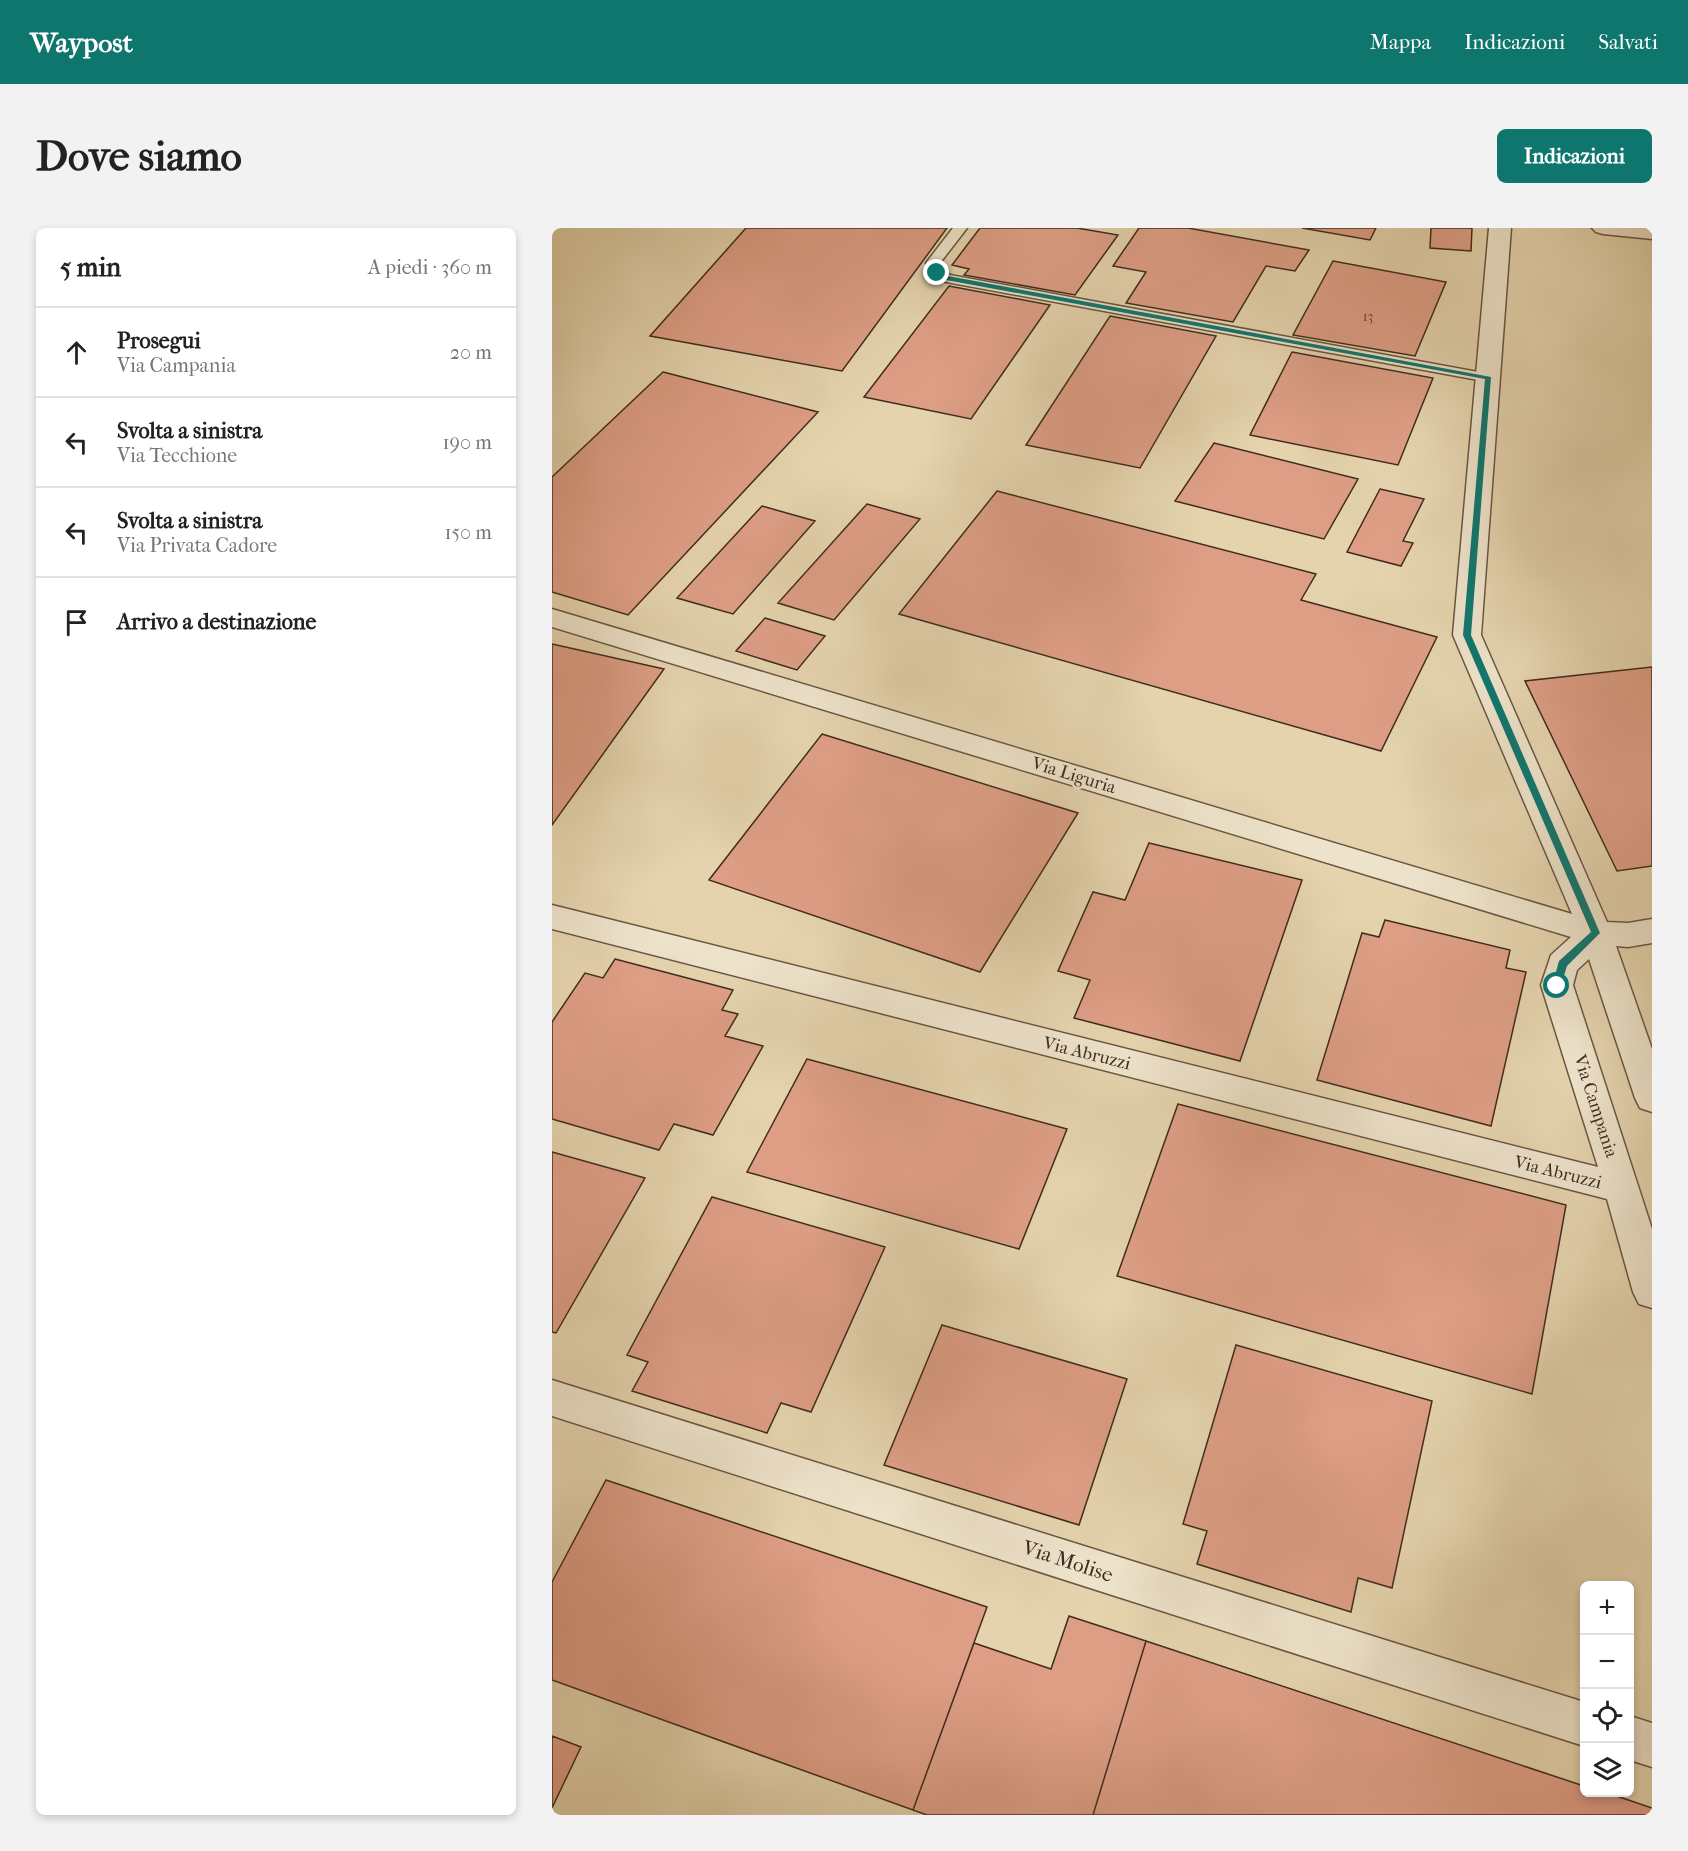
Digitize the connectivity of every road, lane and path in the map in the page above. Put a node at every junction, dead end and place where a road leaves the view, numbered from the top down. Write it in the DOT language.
graph roads {
  1 [pos="960,228"];
  2 [pos="1500,228"];
  3 [pos="1603,228"];
  4 [pos="1652,233"];
  5 [pos="1489,378"];
  6 [pos="552,618"];
  7 [pos="552,917"];
  8 [pos="1652,931"];
  9 [pos="1596,933"];
  10 [pos="1652,1098"];
  11 [pos="1622,1188"];
  12 [pos="1652,1292"];
  13 [pos="552,1398"];
  14 [pos="1580,1723"];
  15 [pos="1634,1740"];
  16 [pos="1652,1745"];
  1 -- 5 [label="lane"];
  2 -- 5 [label="street"];
  3 -- 4 [label="street"];
  5 -- 9 [label="street"];
  6 -- 9 [label="street, Via Liguria"];
  7 -- 11 [label="street, Via Abruzzi"];
  8 -- 9 [label="street, Via Liguria"];
  9 -- 10 [label="street"];
  9 -- 11 [label="street, Via Campania"];
  11 -- 12 [label="street, Via Campania"];
  13 -- 14 [label="street, Via Molise"];
  15 -- 16 [label="street"];
}
